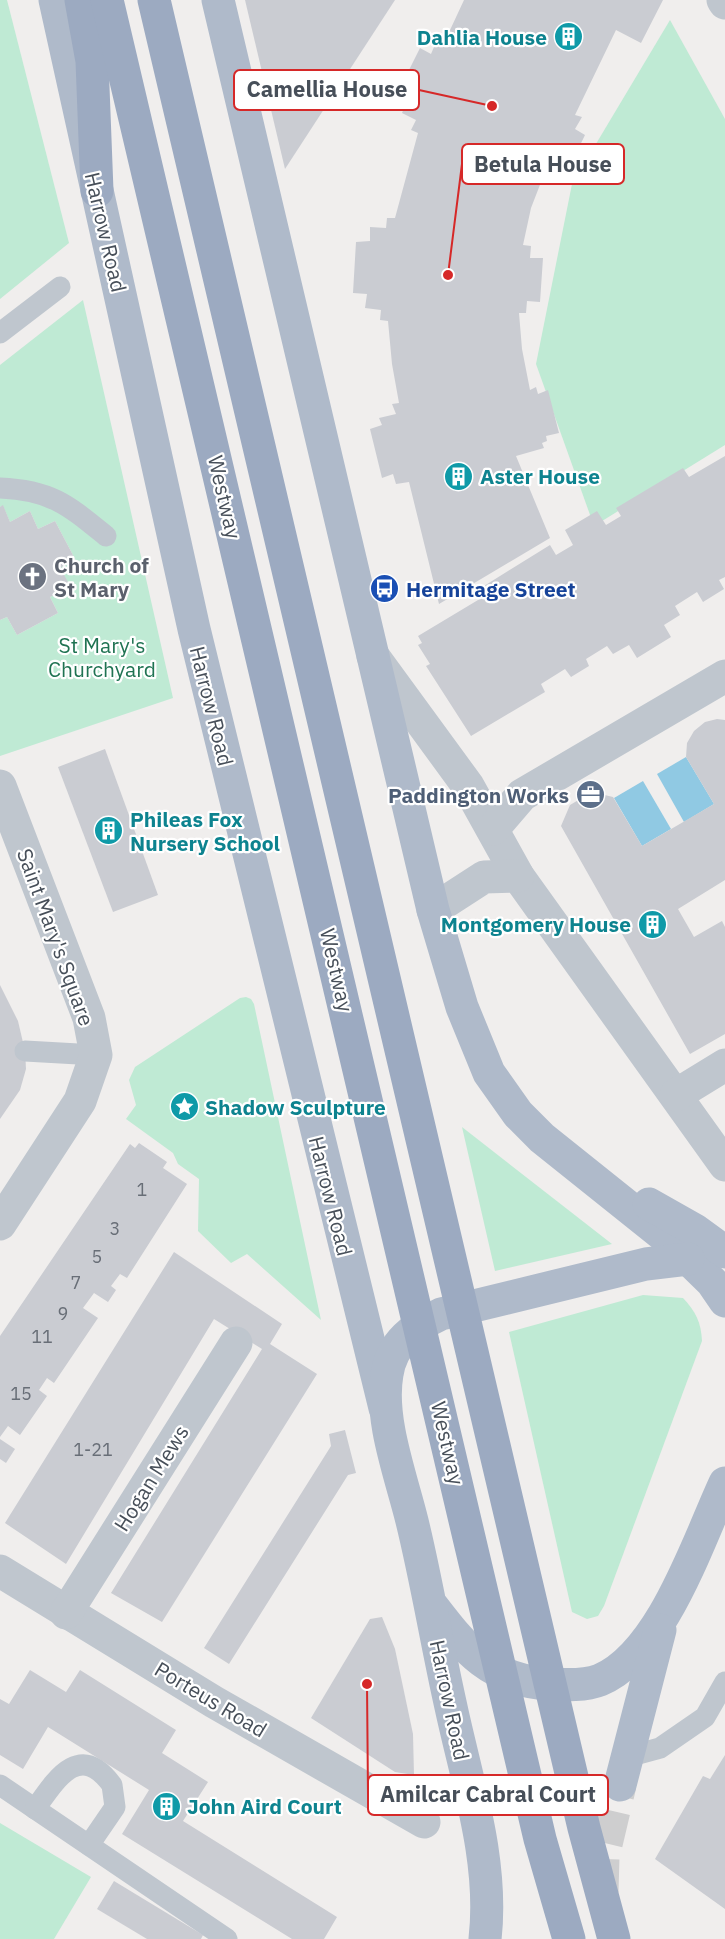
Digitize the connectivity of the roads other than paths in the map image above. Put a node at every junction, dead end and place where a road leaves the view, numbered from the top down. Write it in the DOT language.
graph roads {
  1 [pos="55,0"];
  2 [pos="81,0"];
  3 [pos="107,0"];
  4 [pos="154,0"];
  5 [pos="198,0"];
  6 [pos="218,0"];
  7 [pos="97,191"];
  8 [pos="272,222"];
  9 [pos="60,287"];
  10 [pos="0,333"];
  11 [pos="0,488"];
  12 [pos="106,536"];
  13 [pos="373,656"];
  14 [pos="725,676"];
  15 [pos="0,786"];
  16 [pos="493,829"];
  17 [pos="518,876"];
  18 [pos="433,910"];
  19 [pos="25,1051"];
  20 [pos="96,1055"];
  21 [pos="725,1065"];
  22 [pos="676,1095"];
  23 [pos="572,1160"];
  24 [pos="725,1165"];
  25 [pos="0,1224"];
  26 [pos="725,1252"];
  27 [pos="703,1264"];
  28 [pos="725,1301"];
  29 [pos="236,1343"];
  30 [pos="385,1408"];
  31 [pos="725,1483"];
  32 [pos="0,1571"];
  33 [pos="430,1603"];
  34 [pos="66,1613"];
  35 [pos="664,1617"];
  36 [pos="725,1682"];
  37 [pos="624,1771"];
  38 [pos="0,1785"];
  39 [pos="35,1809"];
  40 [pos="424,1822"];
  41 [pos="89,1845"];
  42 [pos="226,1939"];
  43 [pos="484,1939"];
  44 [pos="569,1939"];
  45 [pos="614,1939"];
  1 -- 7 [label="main road, Harrow Road"];
  2 -- 7 [label="highway"];
  3 -- 44 [label="highway, Westway"];
  4 -- 45 [label="highway, Westway"];
  5 -- 8 [label="main road"];
  6 -- 8 [label="main road"];
  7 -- 30 [label="main road, Harrow Road"];
  8 -- 13 [label="main road"];
  9 -- 10 [label="lane"];
  11 -- 12 [label="lane"];
  13 -- 16 [label="street"];
  13 -- 18 [label="main road"];
  14 -- 16 [label="street"];
  15 -- 20 [label="street, Saint Mary's Square"];
  16 -- 17 [label="street"];
  17 -- 18 [label="street"];
  17 -- 22 [label="street"];
  18 -- 23 [label="main road"];
  19 -- 20 [label="lane"];
  20 -- 25 [label="street"];
  21 -- 22 [label="street"];
  22 -- 24 [label="street"];
  23 -- 26 [label="main road"];
  23 -- 27 [label="main road"];
  27 -- 28 [label="main road"];
  27 -- 30 [label="main road"];
  29 -- 34 [label="street, Hogan Mews"];
  30 -- 33 [label="main road, Harrow Road"];
  31 -- 35 [label="main road"];
  32 -- 34 [label="street, Porteus Road"];
  33 -- 35 [label="main road"];
  33 -- 43 [label="main road, Harrow Road"];
  34 -- 40 [label="street, Porteus Road"];
  35 -- 37 [label="main road"];
  36 -- 37 [label="lane"];
  38 -- 39 [label="lane"];
  39 -- 41 [label="lane"];
  39 -- 41 [label="lane"];
  41 -- 42 [label="lane"];
}
